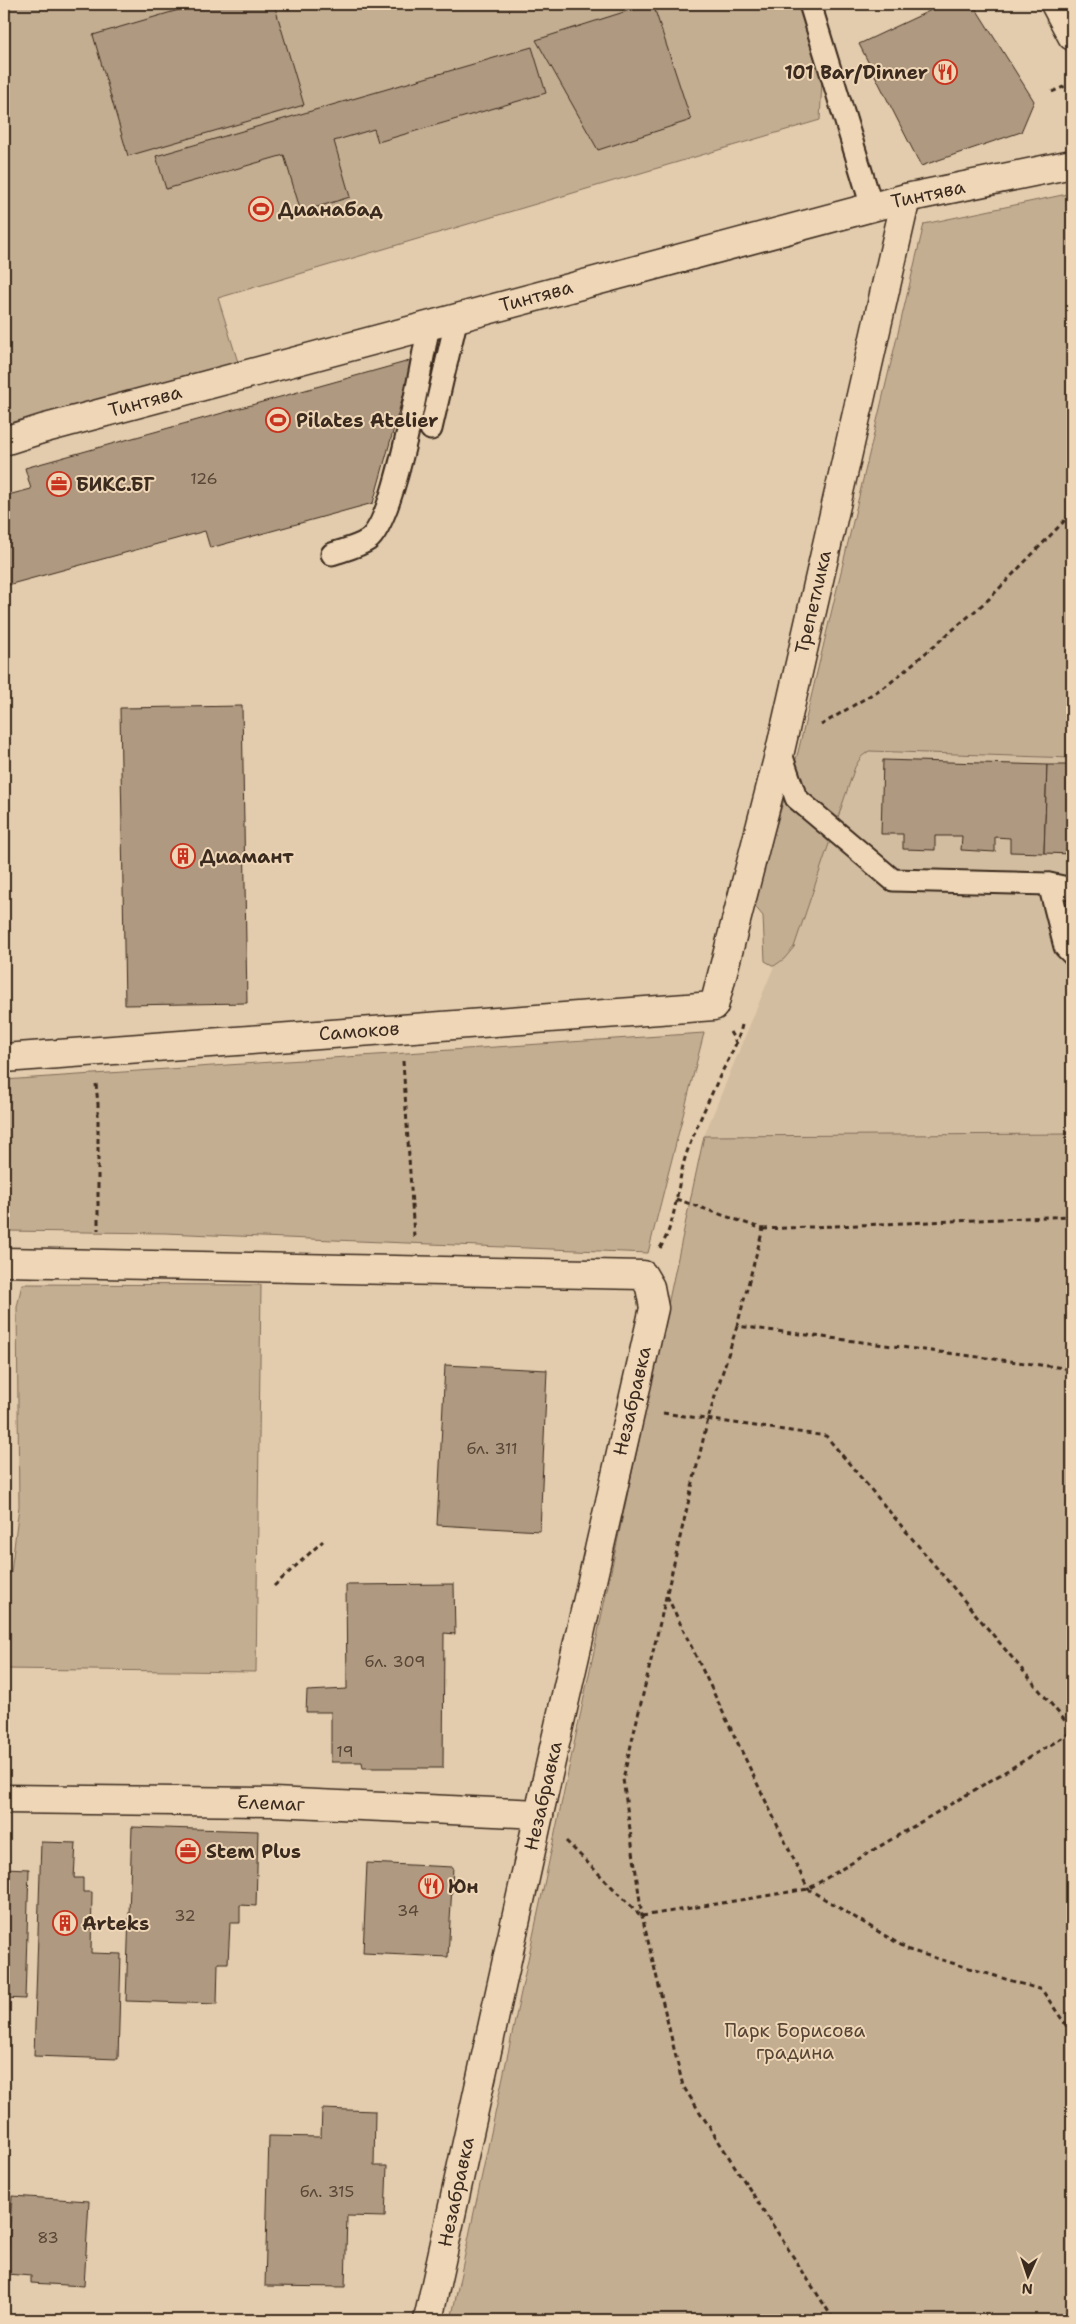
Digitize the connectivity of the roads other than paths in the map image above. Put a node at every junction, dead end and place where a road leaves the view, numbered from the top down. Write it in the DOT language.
graph roads {
  1 [pos="810,4"];
  2 [pos="1055,4"];
  3 [pos="1072,36"];
  4 [pos="1072,164"];
  5 [pos="906,198"];
  6 [pos="872,207"];
  7 [pos="457,318"];
  8 [pos="429,325"];
  9 [pos="431,429"];
  10 [pos="4,441"];
  11 [pos="332,554"];
  12 [pos="780,750"];
  13 [pos="1049,884"];
  14 [pos="1072,889"];
  15 [pos="1072,954"];
  16 [pos="714,1006"];
  17 [pos="4,1058"];
  18 [pos="4,1262"];
  19 [pos="4,1799"];
  20 [pos="539,1814"];
  21 [pos="428,2320"];
  1 -- 6 [label="lane"];
  2 -- 3 [label="street"];
  4 -- 5 [label="street, Тинтява"];
  5 -- 6 [label="street, Тинтява"];
  5 -- 12 [label="street, Трепетлика"];
  6 -- 7 [label="street, Тинтява"];
  7 -- 8 [label="street, Тинтява"];
  7 -- 9 [label="lane"];
  8 -- 10 [label="street, Тинтява"];
  8 -- 11 [label="lane"];
  12 -- 13 [label="lane"];
  12 -- 16 [label="street, Трепетлика"];
  13 -- 14 [label="lane"];
  13 -- 15 [label="lane"];
  16 -- 17 [label="street, Самоков"];
  18 -- 20 [label="street, Незабравка"];
  19 -- 20 [label="street, Елемаг"];
  20 -- 21 [label="street, Незабравка"];
}
